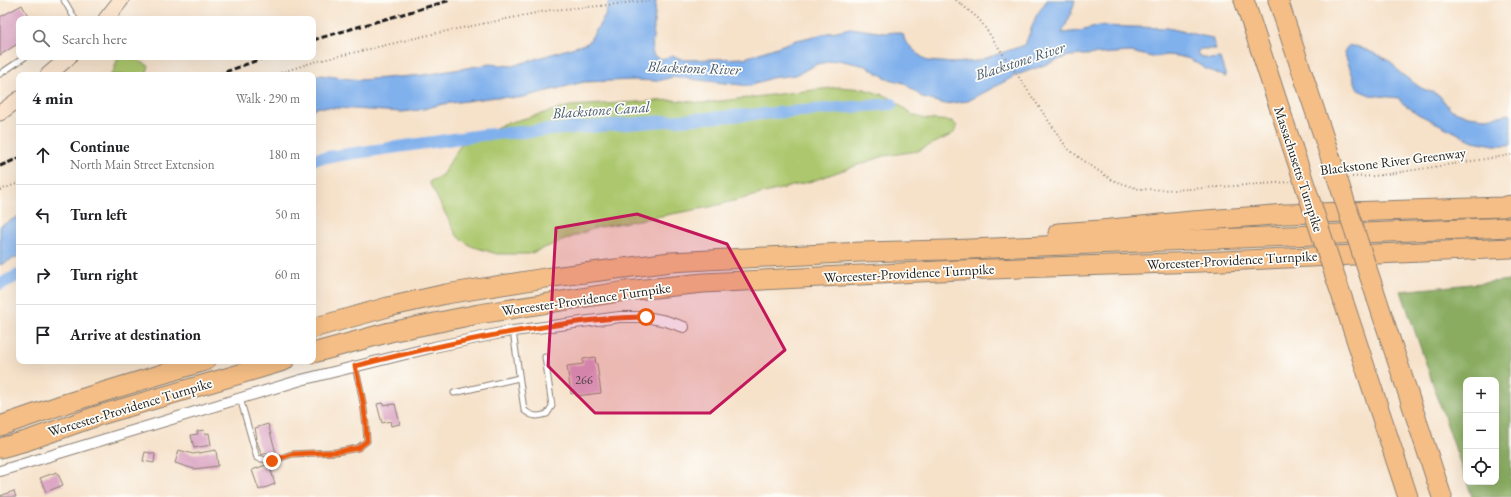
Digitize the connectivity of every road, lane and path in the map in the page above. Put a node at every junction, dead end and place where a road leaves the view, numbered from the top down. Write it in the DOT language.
graph roads {
  1 [pos="64,0"];
  2 [pos="121,0"];
  3 [pos="652,0"];
  4 [pos="956,0"];
  5 [pos="1244,0"];
  6 [pos="1278,0"];
  7 [pos="74,16"];
  8 [pos="108,16"];
  9 [pos="21,60"];
  10 [pos="66,60"];
  11 [pos="52,72"];
  12 [pos="282,72"];
  13 [pos="0,74"];
  14 [pos="16,101"];
  15 [pos="0,113"];
  16 [pos="1511,154"];
  17 [pos="1352,178"];
  18 [pos="1291,182"];
  19 [pos="16,184"];
  20 [pos="0,190"];
  21 [pos="1511,205"];
  22 [pos="1511,227"];
  23 [pos="1511,248"];
  24 [pos="861,252"];
  25 [pos="316,327"];
  26 [pos="684,327"];
  27 [pos="513,331"];
  28 [pos="316,352"];
  29 [pos="545,357"];
  30 [pos="195,364"];
  31 [pos="274,364"];
  32 [pos="355,366"];
  33 [pos="519,378"];
  34 [pos="454,393"];
  35 [pos="240,398"];
  36 [pos="64,404"];
  37 [pos="0,419"];
  38 [pos="0,426"];
  39 [pos="26,441"];
  40 [pos="0,448"];
  41 [pos="0,452"];
  42 [pos="0,471"];
  43 [pos="1408,497"];
  44 [pos="1442,497"];
  1 -- 7 [label="lane"];
  2 -- 8 [label="street"];
  3 -- 12 [label="path"];
  4 -- 18 [label="path"];
  5 -- 43 [label="highway, Massachusetts Turnpike, bridge"];
  6 -- 44 [label="highway, bridge"];
  9 -- 13 [label="lane"];
  10 -- 11 [label="street"];
  14 -- 15 [label="street"];
  16 -- 17 [label="path, Blackstone River Greenway"];
  19 -- 20 [label="path"];
  21 -- 24 [label="highway"];
  22 -- 24 [label="highway, Worcester-Providence Turnpike"];
  23 -- 28 [label="highway, Worcester-Providence Turnpike"];
  24 -- 25 [label="highway, Worcester-Providence Turnpike"];
  26 -- 27 [label="street"];
  27 -- 32 [label="street"];
  27 -- 33 [label="lane"];
  29 -- 33 [label="lane"];
  30 -- 36 [label="highway, Worcester-Providence Turnpike"];
  31 -- 39 [label="highway, Worcester-Providence Turnpike"];
  32 -- 35 [label="street"];
  32 -- 35 [label="lane"];
  33 -- 34 [label="lane"];
  35 -- 42 [label="street"];
  36 -- 37 [label="highway"];
  36 -- 38 [label="highway, Worcester-Providence Turnpike"];
  39 -- 40 [label="highway, Worcester-Providence Turnpike"];
  39 -- 41 [label="highway"];
}
